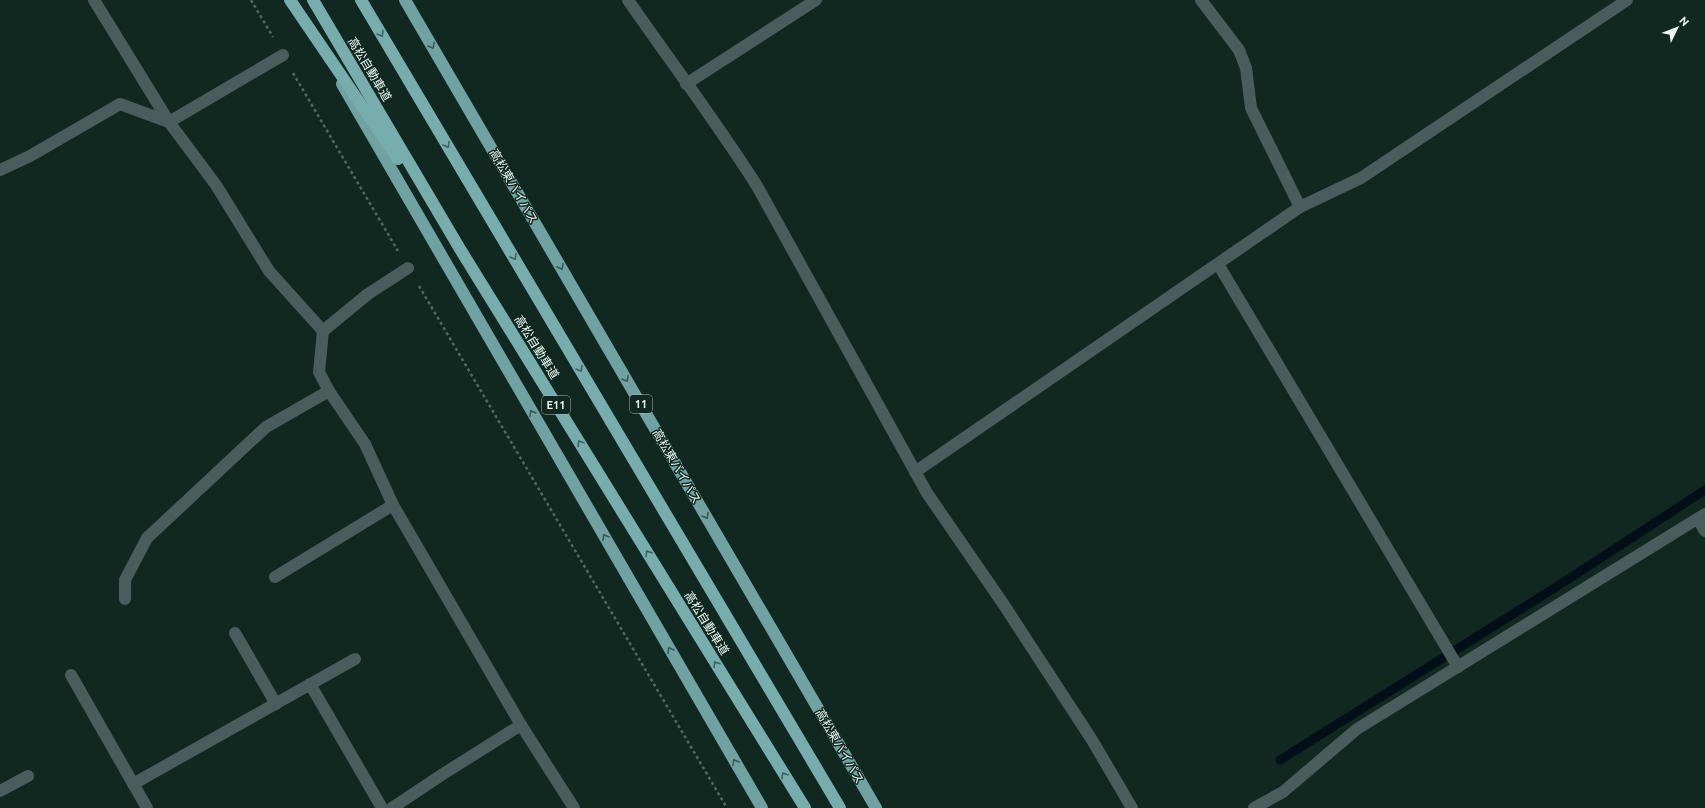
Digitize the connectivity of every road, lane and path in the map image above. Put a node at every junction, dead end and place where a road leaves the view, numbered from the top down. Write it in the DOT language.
graph roads {
  1 [pos="94,0"];
  2 [pos="250,0"];
  3 [pos="291,0"];
  4 [pos="313,0"];
  5 [pos="361,0"];
  6 [pos="406,0"];
  7 [pos="628,0"];
  8 [pos="816,0"];
  9 [pos="1201,0"];
  10 [pos="1627,0"];
  11 [pos="283,55"];
  12 [pos="686,84"];
  13 [pos="169,122"];
  14 [pos="0,170"];
  15 [pos="1300,207"];
  16 [pos="460,249"];
  17 [pos="1218,264"];
  18 [pos="408,268"];
  19 [pos="323,331"];
  20 [pos="329,391"];
  21 [pos="914,472"];
  22 [pos="393,505"];
  23 [pos="1702,517"];
  24 [pos="1705,531"];
  25 [pos="275,577"];
  26 [pos="125,599"];
  27 [pos="234,633"];
  28 [pos="355,659"];
  29 [pos="1458,667"];
  30 [pos="71,675"];
  31 [pos="310,684"];
  32 [pos="276,704"];
  33 [pos="521,726"];
  34 [pos="28,776"];
  35 [pos="133,784"];
  36 [pos="0,791"];
  37 [pos="147,808"];
  38 [pos="382,808"];
  39 [pos="392,808"];
  40 [pos="574,808"];
  41 [pos="727,808"];
  42 [pos="762,808"];
  43 [pos="805,808"];
  44 [pos="840,808"];
  45 [pos="876,808"];
  46 [pos="1132,808"];
  47 [pos="1254,808"];
  1 -- 13 [label="street"];
  2 -- 11 [label="path"];
  3 -- 16 [label="highway"];
  42 -- 3 [label="highway, one-way"];
  4 -- 16 [label="highway, 高松自動車道 / E11"];
  5 -- 44 [label="highway, 高松自動車道, one-way"];
  6 -- 45 [label="highway, 高松東バイパス / 11, one-way"];
  7 -- 12 [label="street"];
  8 -- 12 [label="street"];
  9 -- 15 [label="street"];
  10 -- 15 [label="street"];
  11 -- 13 [label="street"];
  11 -- 18 [label="path"];
  12 -- 21 [label="street"];
  13 -- 14 [label="street"];
  13 -- 19 [label="street"];
  15 -- 17 [label="street"];
  43 -- 16 [label="highway, 高松自動車道 / E11, one-way"];
  17 -- 21 [label="street"];
  17 -- 29 [label="street"];
  18 -- 19 [label="street"];
  18 -- 41 [label="path"];
  19 -- 20 [label="street"];
  20 -- 22 [label="street"];
  20 -- 26 [label="street"];
  21 -- 46 [label="street"];
  22 -- 25 [label="street"];
  22 -- 33 [label="street"];
  23 -- 24 [label="street"];
  23 -- 29 [label="street"];
  27 -- 32 [label="street"];
  28 -- 31 [label="street"];
  29 -- 47 [label="street"];
  30 -- 35 [label="street"];
  31 -- 32 [label="street"];
  31 -- 38 [label="street"];
  32 -- 35 [label="street"];
  33 -- 39 [label="street"];
  33 -- 40 [label="street"];
  34 -- 36 [label="street"];
  35 -- 37 [label="street"];
}
